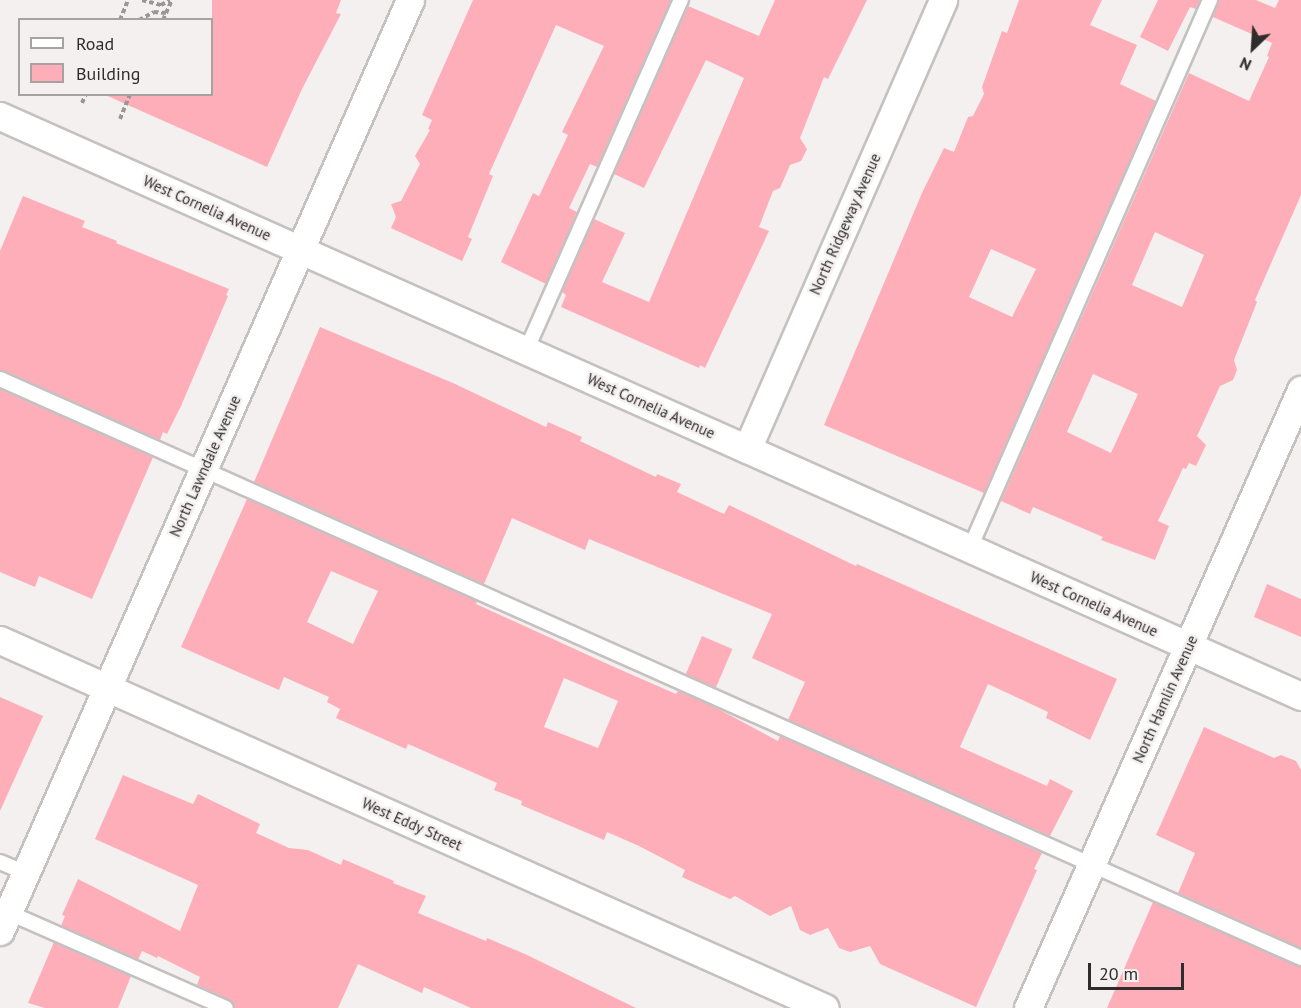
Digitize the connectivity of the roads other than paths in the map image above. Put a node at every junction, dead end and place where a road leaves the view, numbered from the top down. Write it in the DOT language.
graph roads {
  1 [pos="410,0"];
  2 [pos="681,0"];
  3 [pos="943,0"];
  4 [pos="1210,0"];
  5 [pos="0,116"];
  6 [pos="300,250"];
  7 [pos="526,351"];
  8 [pos="0,380"];
  9 [pos="1301,390"];
  10 [pos="747,449"];
  11 [pos="203,470"];
  12 [pos="970,548"];
  13 [pos="0,640"];
  14 [pos="1189,645"];
  15 [pos="107,688"];
  16 [pos="1301,696"];
  17 [pos="0,862"];
  18 [pos="1091,865"];
  19 [pos="26,873"];
  20 [pos="3,917"];
  21 [pos="1301,958"];
  22 [pos="226,1008"];
  23 [pos="825,1008"];
  24 [pos="1028,1008"];
  1 -- 6 [label="street, North Lawndale Avenue"];
  2 -- 7 [label="lane"];
  3 -- 10 [label="street, North Ridgeway Avenue"];
  4 -- 12 [label="lane"];
  5 -- 6 [label="street, West Cornelia Avenue"];
  6 -- 7 [label="street, West Cornelia Avenue"];
  6 -- 11 [label="street, North Lawndale Avenue"];
  7 -- 10 [label="street, West Cornelia Avenue"];
  8 -- 11 [label="lane"];
  9 -- 14 [label="street, North Hamlin Avenue"];
  10 -- 12 [label="street, West Cornelia Avenue"];
  11 -- 15 [label="street, North Lawndale Avenue"];
  11 -- 18 [label="lane"];
  12 -- 14 [label="street, West Cornelia Avenue"];
  13 -- 15 [label="street, West Eddy Street"];
  14 -- 16 [label="street, West Cornelia Avenue"];
  14 -- 18 [label="street, North Hamlin Avenue"];
  15 -- 19 [label="street, North Lawndale Avenue"];
  15 -- 23 [label="street, West Eddy Street"];
  17 -- 19 [label="lane"];
  18 -- 21 [label="lane"];
  18 -- 24 [label="street, North Hamlin Avenue"];
  19 -- 20 [label="street, North Lawndale Avenue"];
  20 -- 22 [label="lane"];
}
